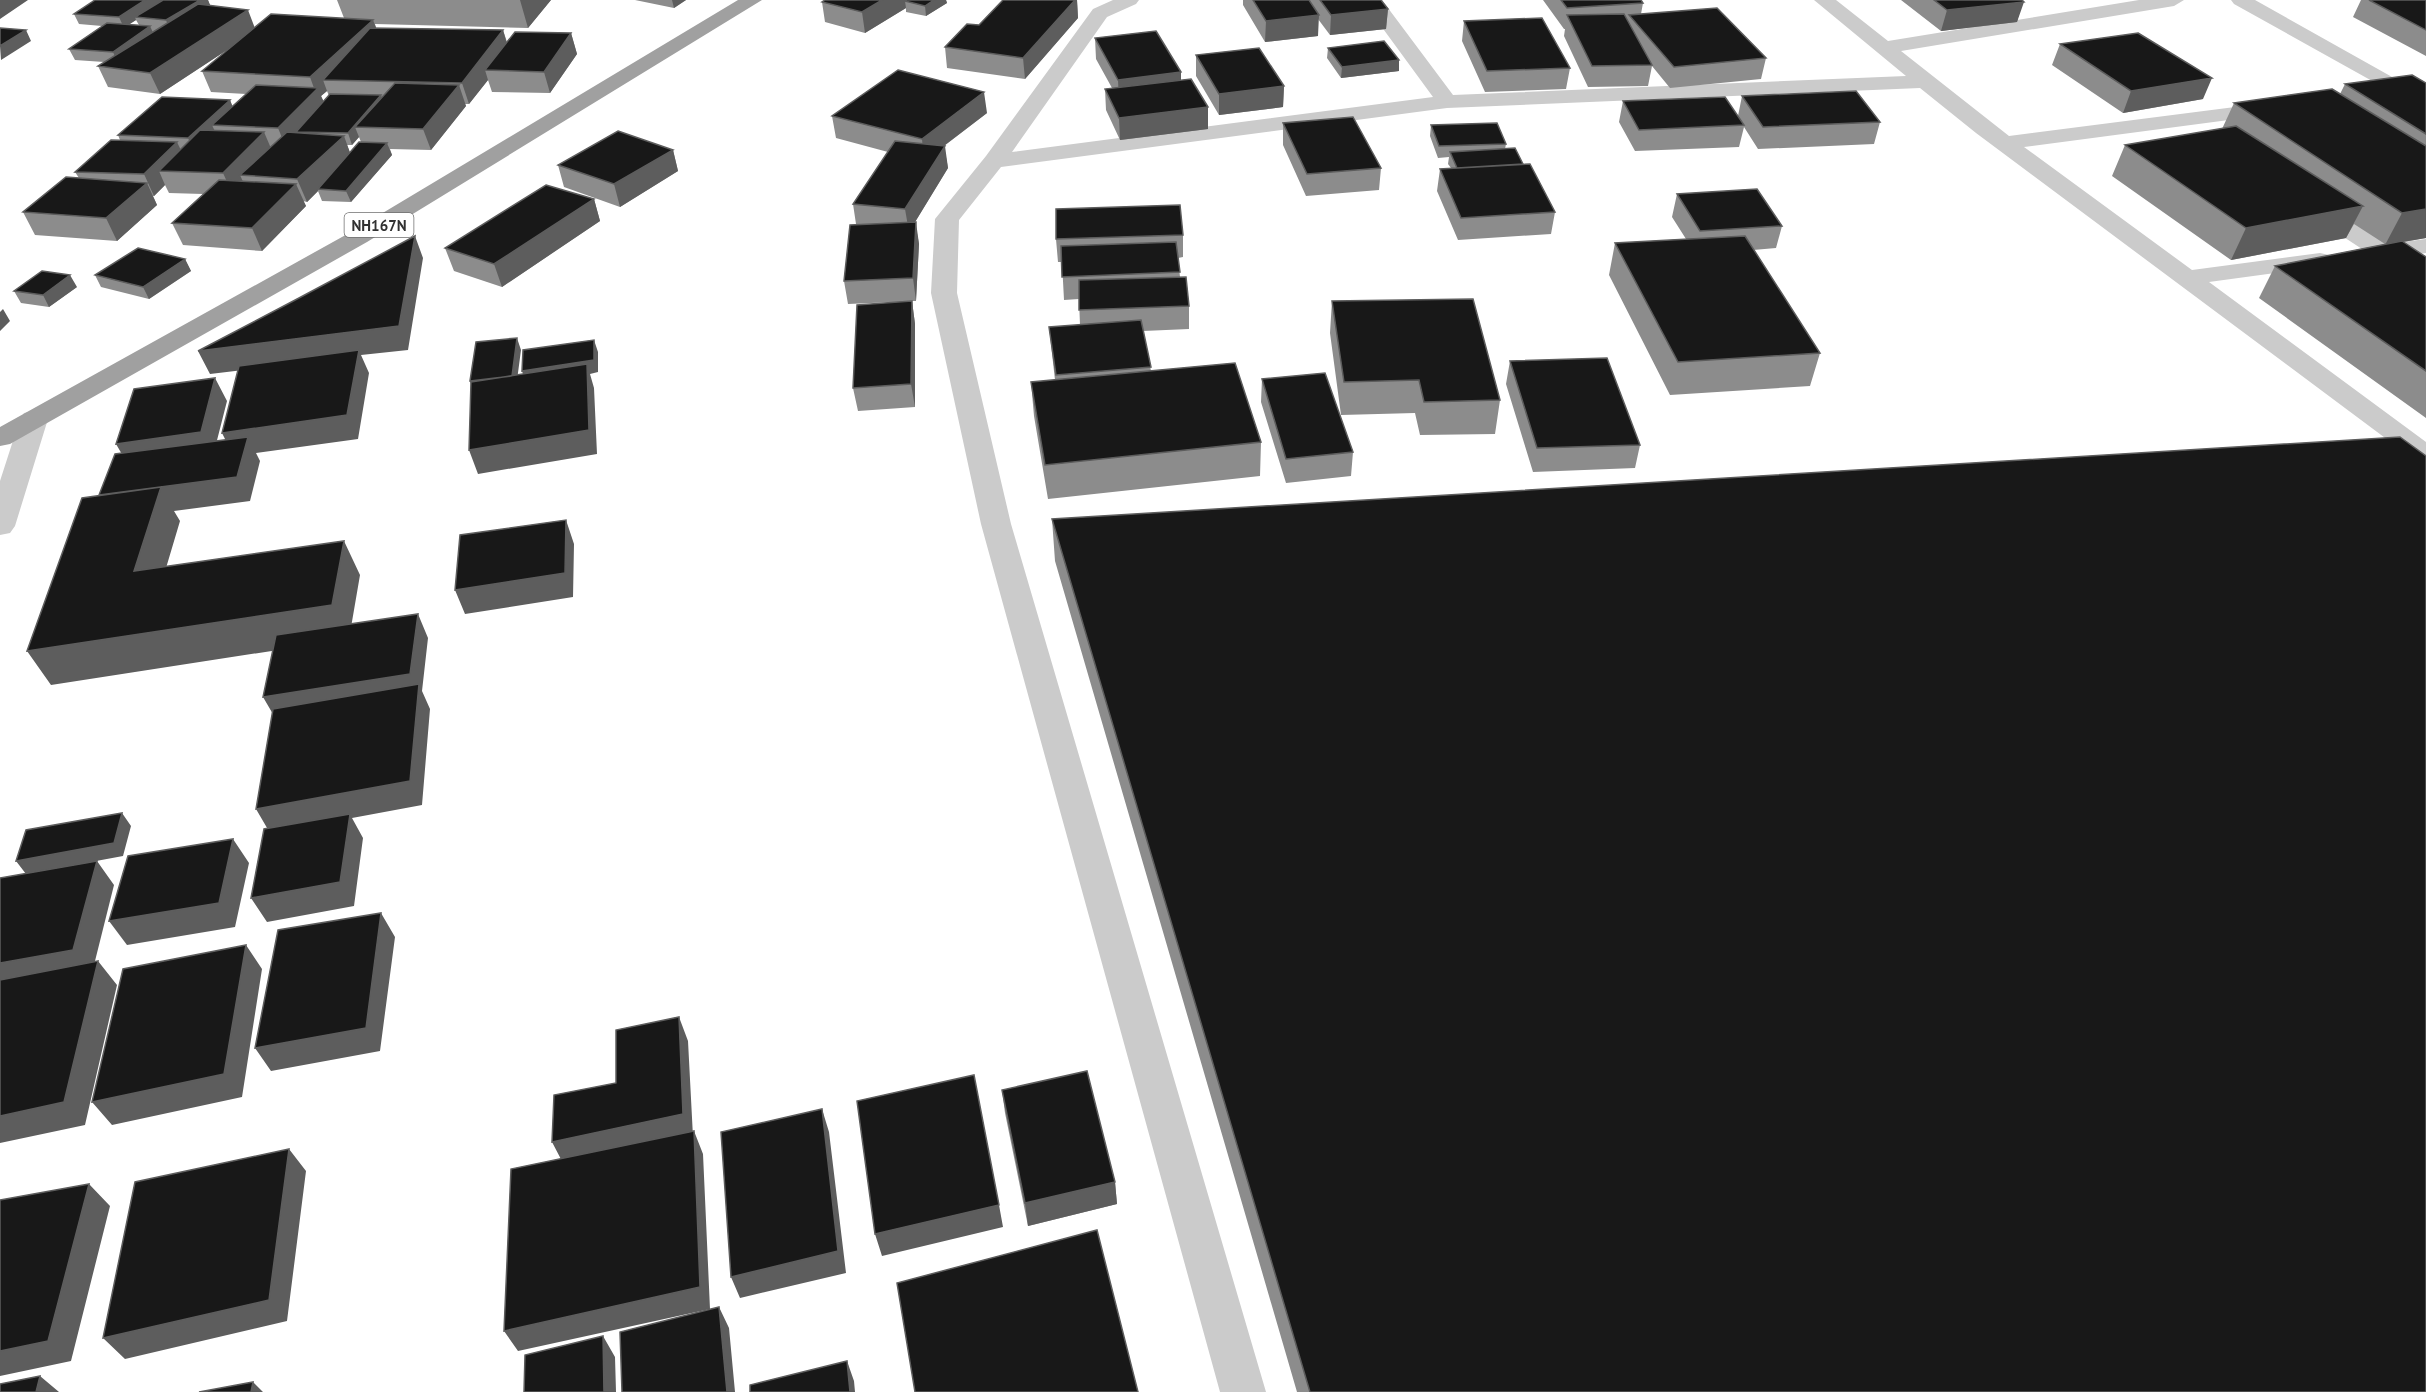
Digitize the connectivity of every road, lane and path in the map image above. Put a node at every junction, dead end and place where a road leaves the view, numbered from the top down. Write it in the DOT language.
graph roads {
  1 [pos="752,0"];
  2 [pos="1372,0"];
  3 [pos="1824,0"];
  4 [pos="2174,0"];
  5 [pos="2241,0"];
  6 [pos="1102,7"];
  7 [pos="1884,48"];
  8 [pos="1925,81"];
  9 [pos="2426,88"];
  10 [pos="2403,92"];
  11 [pos="2368,96"];
  12 [pos="1448,102"];
  13 [pos="2299,105"];
  14 [pos="2426,105"];
  15 [pos="2184,120"];
  16 [pos="2214,139"];
  17 [pos="2005,144"];
  18 [pos="994,161"];
  19 [pos="2292,192"];
  20 [pos="2426,246"];
  21 [pos="2381,252"];
  22 [pos="2186,278"];
  23 [pos="2426,280"];
  24 [pos="34,419"];
  25 [pos="0,438"];
  26 [pos="2426,455"];
  27 [pos="0,526"];
  28 [pos="1243,1392"];
  1 -- 24 [label="highway, NH167N"];
  2 -- 12 [label="street"];
  3 -- 7 [label="street"];
  4 -- 7 [label="street"];
  5 -- 10 [label="street"];
  6 -- 18 [label="street"];
  7 -- 8 [label="street"];
  8 -- 12 [label="street"];
  8 -- 17 [label="street"];
  9 -- 10 [label="street"];
  10 -- 11 [label="street"];
  10 -- 14 [label="street"];
  12 -- 18 [label="street"];
  13 -- 15 [label="street"];
  15 -- 16 [label="street"];
  15 -- 17 [label="street"];
  17 -- 22 [label="street"];
  18 -- 28 [label="street"];
  19 -- 21 [label="street"];
  20 -- 21 [label="street"];
  21 -- 22 [label="street"];
  21 -- 23 [label="street"];
  22 -- 26 [label="street"];
  24 -- 25 [label="highway, NH167N"];
  24 -- 27 [label="street"];
}
